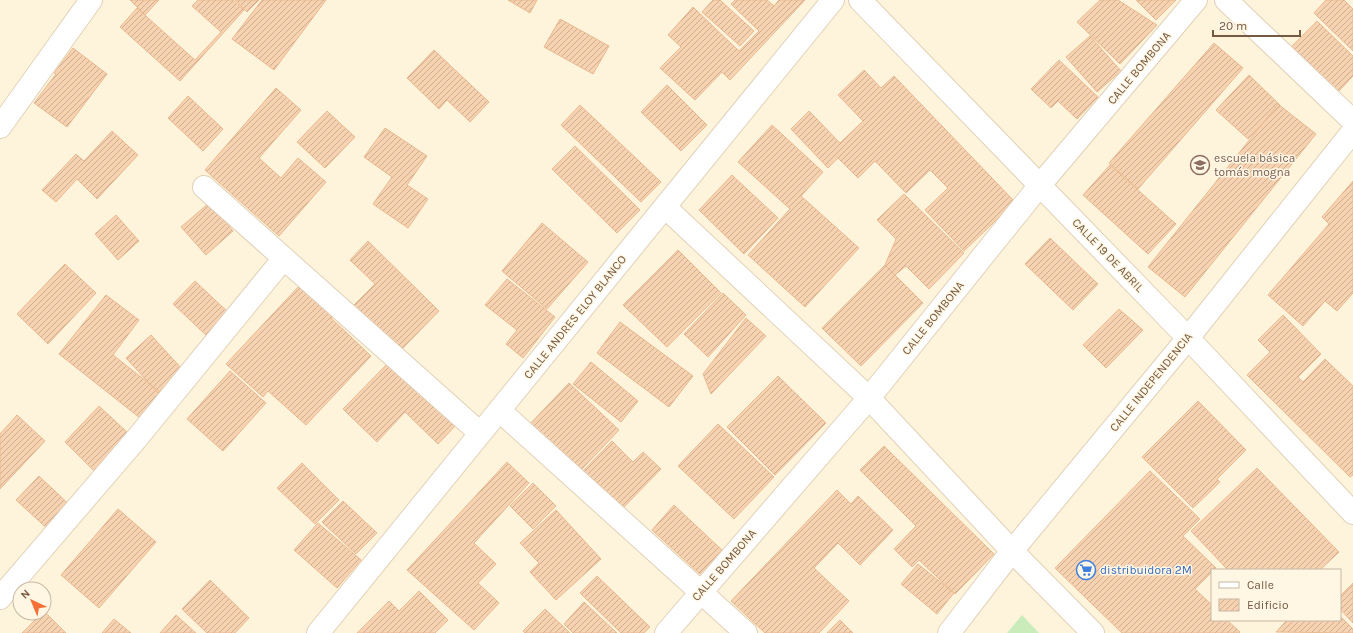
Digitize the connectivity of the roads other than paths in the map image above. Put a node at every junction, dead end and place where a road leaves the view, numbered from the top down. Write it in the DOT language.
graph roads {
  1 [pos="91,0"];
  2 [pos="833,0"];
  3 [pos="860,0"];
  4 [pos="1196,0"];
  5 [pos="1226,0"];
  6 [pos="1353,121"];
  7 [pos="0,127"];
  8 [pos="1353,131"];
  9 [pos="1040,184"];
  10 [pos="204,187"];
  11 [pos="665,207"];
  12 [pos="284,258"];
  13 [pos="1188,338"];
  14 [pos="869,398"];
  15 [pos="499,410"];
  16 [pos="480,433"];
  17 [pos="1353,513"];
  18 [pos="1012,551"];
  19 [pos="701,591"];
  20 [pos="0,598"];
  21 [pos="318,633"];
  22 [pos="666,633"];
  23 [pos="746,633"];
  24 [pos="949,633"];
  25 [pos="1092,633"];
  1 -- 7 [label="street"];
  2 -- 11 [label="street, CALLE ANDRES ELOY BLANCO"];
  3 -- 9 [label="street, CALLE 19 DE ABRIL"];
  4 -- 9 [label="street, CALLE BOMBONA"];
  5 -- 6 [label="street"];
  8 -- 13 [label="street, CALLE INDEPENDENCIA"];
  9 -- 13 [label="street, CALLE 19 DE ABRIL"];
  9 -- 14 [label="street, CALLE BOMBONA"];
  10 -- 12 [label="street"];
  11 -- 14 [label="street"];
  11 -- 15 [label="street, CALLE ANDRES ELOY BLANCO"];
  12 -- 16 [label="street"];
  12 -- 20 [label="street"];
  13 -- 17 [label="street, CALLE 19 DE ABRIL"];
  13 -- 18 [label="street, CALLE INDEPENDENCIA"];
  14 -- 18 [label="street"];
  14 -- 19 [label="street, CALLE BOMBONA"];
  15 -- 16 [label="street, CALLE ANDRES ELOY BLANCO"];
  15 -- 19 [label="street"];
  16 -- 21 [label="street, CALLE ANDRES ELOY BLANCO"];
  18 -- 24 [label="street, CALLE INDEPENDENCIA"];
  18 -- 25 [label="street"];
  19 -- 22 [label="street, CALLE BOMBONA"];
  19 -- 23 [label="street"];
}
